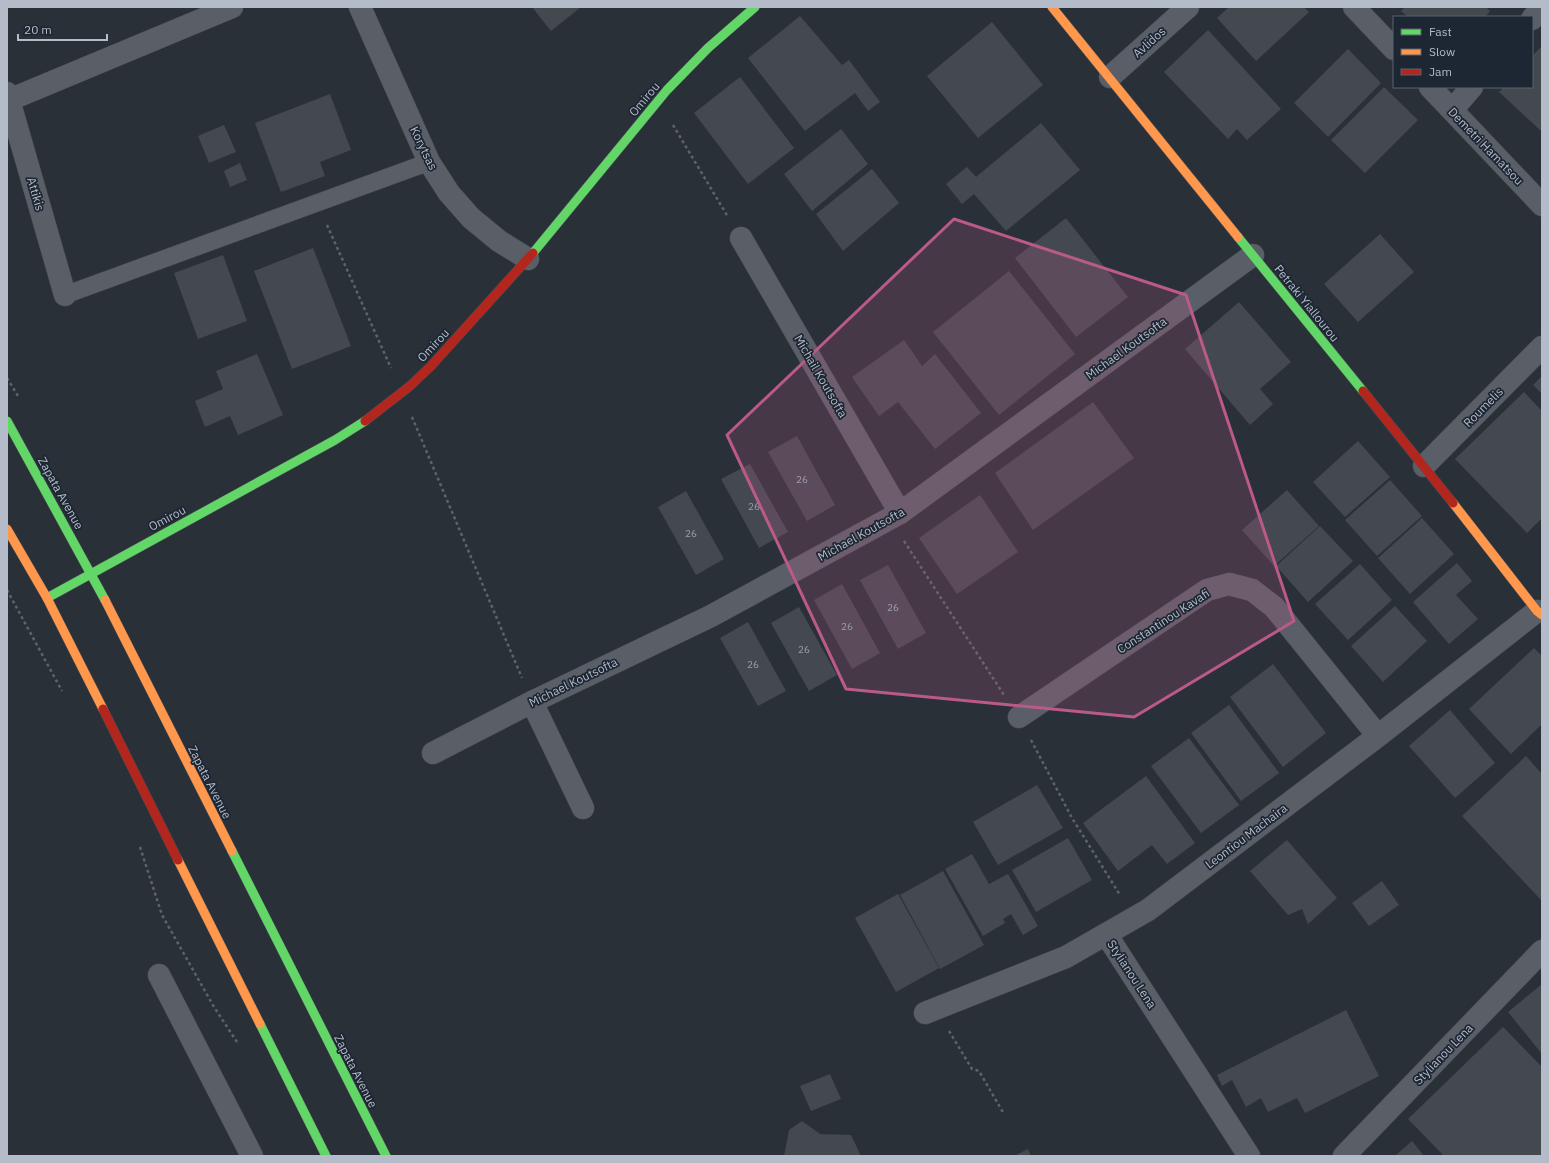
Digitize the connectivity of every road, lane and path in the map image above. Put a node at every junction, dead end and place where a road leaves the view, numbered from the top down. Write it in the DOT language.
graph roads {
  1 [pos="232,7"];
  2 [pos="360,7"];
  3 [pos="755,7"];
  4 [pos="1052,7"];
  5 [pos="1188,7"];
  6 [pos="1354,7"];
  7 [pos="1542,7"];
  8 [pos="1533,18"];
  9 [pos="1393,48"];
  10 [pos="1110,77"];
  11 [pos="1431,88"];
  12 [pos="1471,88"];
  13 [pos="8,96"];
  14 [pos="658,100"];
  15 [pos="1452,110"];
  16 [pos="429,162"];
  17 [pos="317,203"];
  18 [pos="1542,205"];
  19 [pos="741,238"];
  20 [pos="1254,255"];
  21 [pos="528,259"];
  22 [pos="65,295"];
  23 [pos="1542,347"];
  24 [pos="401,392"];
  25 [pos="7,421"];
  26 [pos="1424,466"];
  27 [pos="895,516"];
  28 [pos="7,529"];
  29 [pos="91,573"];
  30 [pos="7,590"];
  31 [pos="47,598"];
  32 [pos="1540,613"];
  33 [pos="62,693"];
  34 [pos="532,702"];
  35 [pos="1018,717"];
  36 [pos="1378,736"];
  37 [pos="433,753"];
  38 [pos="583,808"];
  39 [pos="140,846"];
  40 [pos="1134,918"];
  41 [pos="1106,934"];
  42 [pos="1542,951"];
  43 [pos="159,974"];
  44 [pos="931,1011"];
  45 [pos="240,1046"];
  46 [pos="1004,1114"];
  47 [pos="252,1156"];
  48 [pos="326,1156"];
  49 [pos="386,1156"];
  50 [pos="1249,1156"];
  51 [pos="1344,1156"];
  1 -- 13 [label="street"];
  2 -- 16 [label="street, Korytsas"];
  3 -- 14 [label="street, Omirou"];
  4 -- 10 [label="street, Petraki Yiallourou"];
  5 -- 10 [label="street, Avlidos"];
  6 -- 9 [label="street"];
  7 -- 8 [label="street"];
  10 -- 20 [label="street, Petraki Yiallourou"];
  11 -- 15 [label="street, Demetri Hamatsou"];
  12 -- 15 [label="street"];
  13 -- 22 [label="street, Attikis"];
  14 -- 19 [label="path"];
  14 -- 21 [label="street, Omirou"];
  15 -- 18 [label="street, Demetri Hamatsou"];
  16 -- 17 [label="lane"];
  16 -- 21 [label="street, Korytsas"];
  17 -- 22 [label="lane"];
  17 -- 24 [label="path"];
  19 -- 27 [label="street, Michail Koutsofta"];
  20 -- 26 [label="street, Petraki Yiallourou"];
  20 -- 27 [label="street, Michael Koutsofta"];
  21 -- 24 [label="street, Omirou"];
  23 -- 26 [label="street, Roumelis"];
  24 -- 29 [label="street, Omirou"];
  24 -- 34 [label="path"];
  25 -- 29 [label="street, Zapata Avenue"];
  26 -- 32 [label="street, Petraki Yiallourou"];
  27 -- 34 [label="street, Michael Koutsofta"];
  27 -- 35 [label="path"];
  28 -- 31 [label="street"];
  29 -- 31 [label="street, Omirou"];
  29 -- 49 [label="street, Zapata Avenue"];
  30 -- 33 [label="path"];
  31 -- 48 [label="street"];
  32 -- 36 [label="street, Leontiou Machaira"];
  34 -- 37 [label="street, Michael Koutsofta"];
  34 -- 38 [label="street"];
  35 -- 36 [label="street, Constantinou Kavafi"];
  35 -- 40 [label="path"];
  36 -- 40 [label="street, Leontiou Machaira"];
  39 -- 45 [label="path"];
  40 -- 41 [label="street, Leontiou Machaira"];
  41 -- 44 [label="street, Leontiou Machaira"];
  41 -- 50 [label="street, Stylianou Lena"];
  42 -- 51 [label="street, Stylianou Lena"];
  43 -- 47 [label="street"];
  44 -- 46 [label="path"];
}
